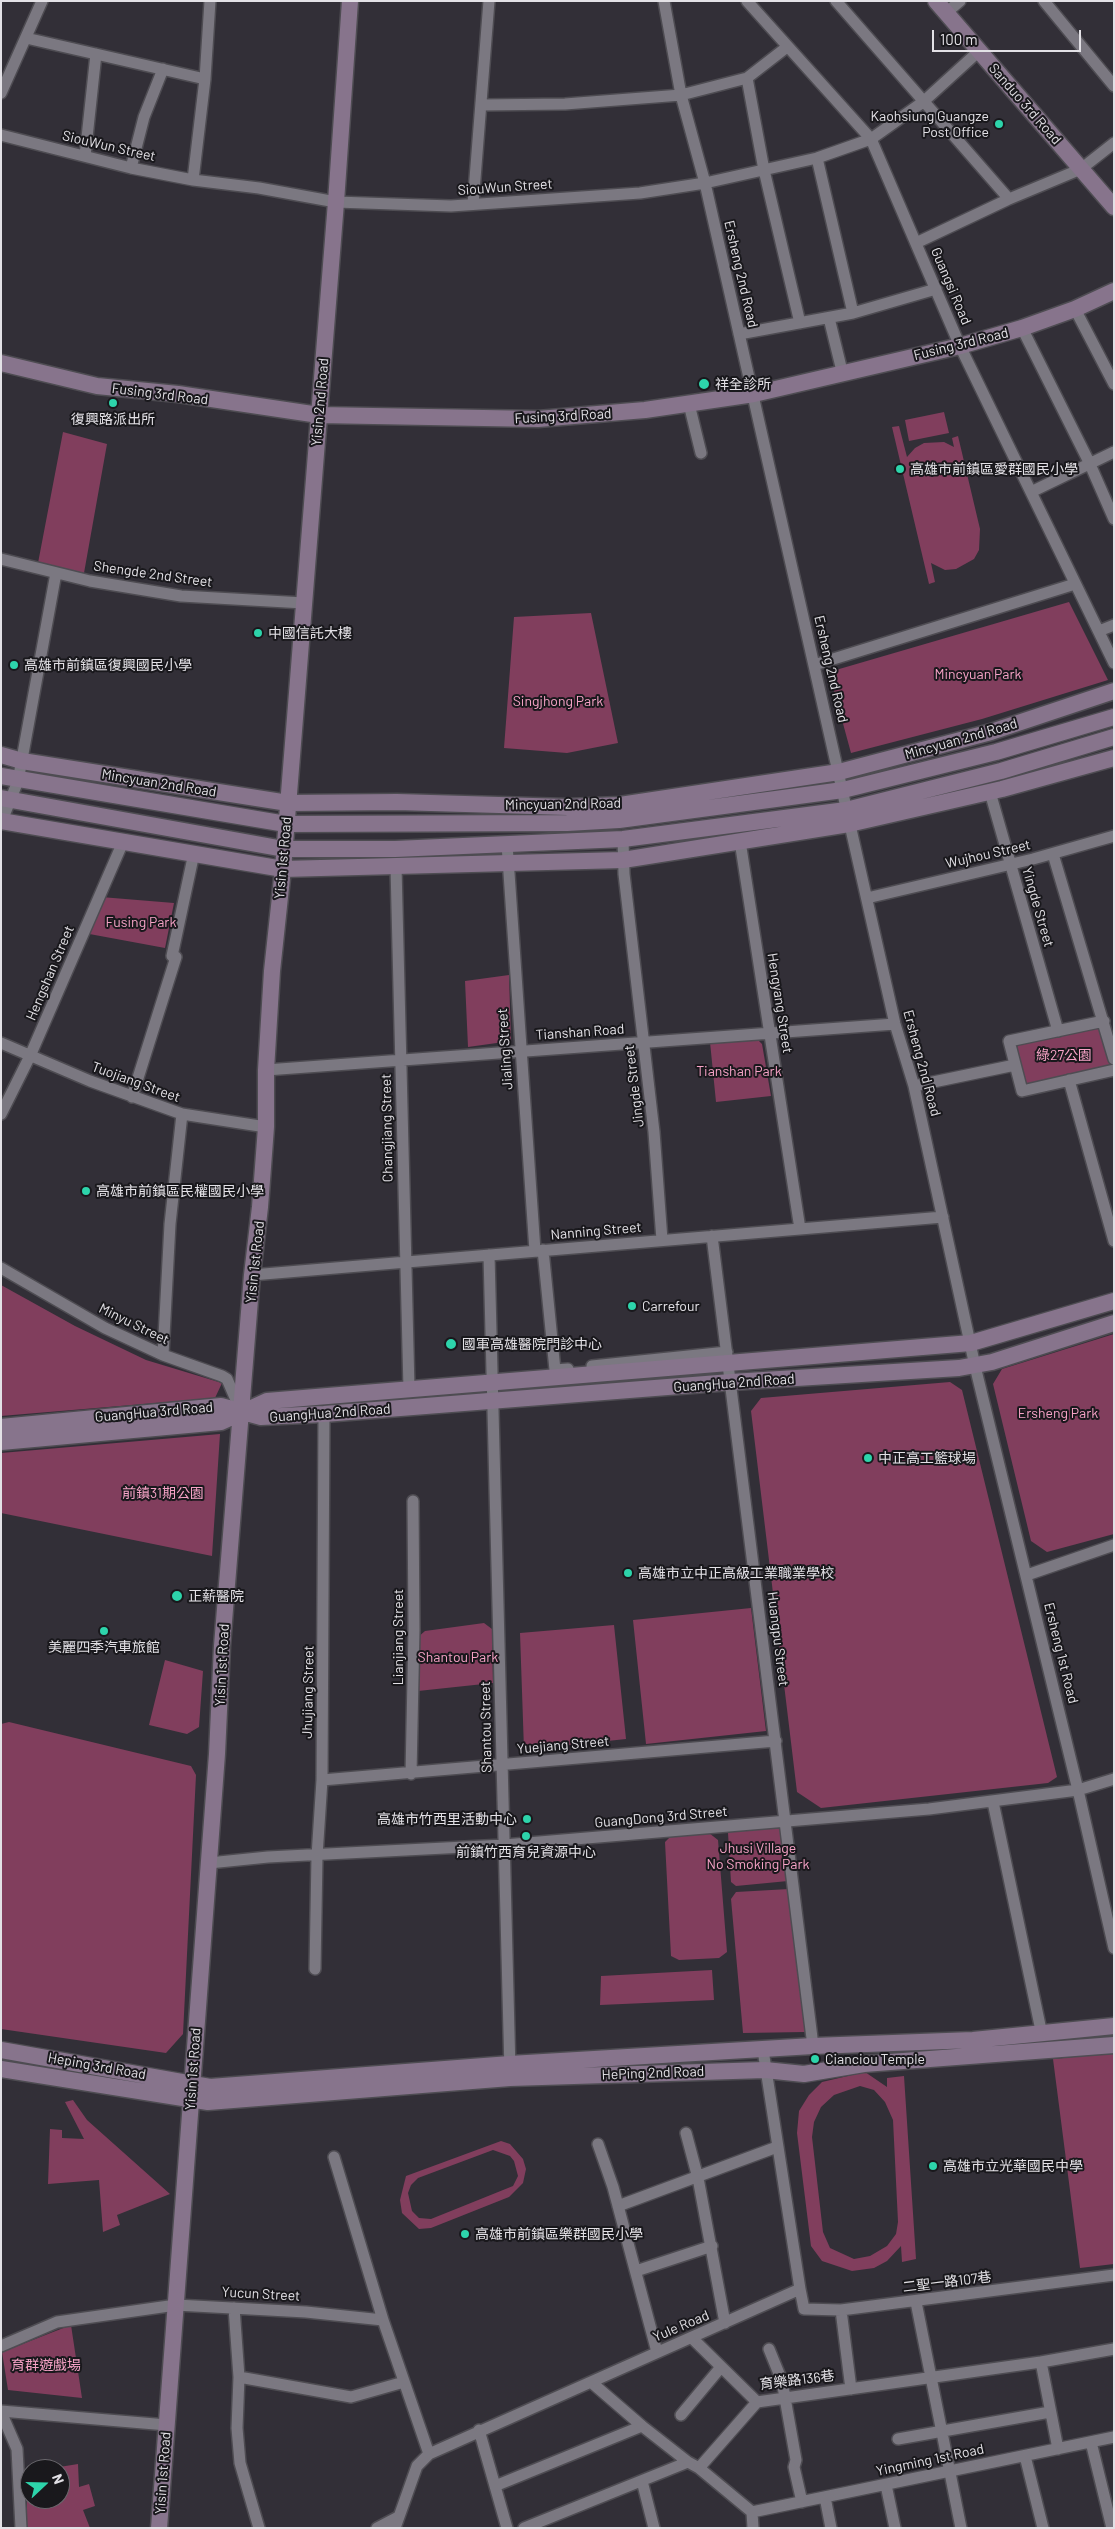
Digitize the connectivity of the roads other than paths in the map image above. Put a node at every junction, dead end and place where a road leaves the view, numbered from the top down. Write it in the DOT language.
graph roads {
  1 [pos="42,1"];
  2 [pos="210,1"];
  3 [pos="350,1"];
  4 [pos="489,1"];
  5 [pos="664,1"];
  6 [pos="747,1"];
  7 [pos="836,1"];
  8 [pos="960,1"];
  9 [pos="1044,1"];
  10 [pos="942,7"];
  11 [pos="26,38"];
  12 [pos="787,47"];
  13 [pos="979,51"];
  14 [pos="96,54"];
  15 [pos="163,69"];
  16 [pos="746,78"];
  17 [pos="205,80"];
  18 [pos="1114,86"];
  19 [pos="1,93"];
  20 [pos="681,95"];
  21 [pos="923,102"];
  22 [pos="481,105"];
  23 [pos="1,135"];
  24 [pos="871,139"];
  25 [pos="1114,143"];
  26 [pos="85,156"];
  27 [pos="817,158"];
  28 [pos="131,168"];
  29 [pos="1081,169"];
  30 [pos="764,170"];
  31 [pos="193,180"];
  32 [pos="705,183"];
  33 [pos="1009,199"];
  34 [pos="336,202"];
  35 [pos="473,204"];
  36 [pos="1114,207"];
  37 [pos="916,242"];
  38 [pos="936,289"];
  39 [pos="1114,291"];
  40 [pos="1075,309"];
  41 [pos="853,313"];
  42 [pos="829,318"];
  43 [pos="800,323"];
  44 [pos="1022,328"];
  45 [pos="739,334"];
  46 [pos="960,346"];
  47 [pos="1,363"];
  48 [pos="842,371"];
  49 [pos="1114,384"];
  50 [pos="754,394"];
  51 [pos="689,404"];
  52 [pos="319,415"];
  53 [pos="1114,452"];
  54 [pos="701,453"];
  55 [pos="1090,462"];
  56 [pos="1031,492"];
  57 [pos="1114,519"];
  58 [pos="1,559"];
  59 [pos="56,573"];
  60 [pos="1075,584"];
  61 [pos="304,604"];
  62 [pos="1114,625"];
  63 [pos="1099,631"];
  64 [pos="1114,663"];
  65 [pos="814,665"];
  66 [pos="1114,691"];
  67 [pos="1114,717"];
  68 [pos="1114,737"];
  69 [pos="1,755"];
  70 [pos="1114,758"];
  71 [pos="22,761"];
  72 [pos="839,772"];
  73 [pos="1,776"];
  74 [pos="18,781"];
  75 [pos="843,790"];
  76 [pos="990,792"];
  77 [pos="7,800"];
  78 [pos="288,803"];
  79 [pos="848,817"];
  80 [pos="2,821"];
  81 [pos="286,824"];
  82 [pos="1114,836"];
  83 [pos="622,839"];
  84 [pos="740,841"];
  85 [pos="123,842"];
  86 [pos="507,844"];
  87 [pos="284,849"];
  88 [pos="194,853"];
  89 [pos="1053,854"];
  90 [pos="623,860"];
  91 [pos="508,864"];
  92 [pos="1010,864"];
  93 [pos="396,867"];
  94 [pos="283,869"];
  95 [pos="868,898"];
  96 [pos="1104,1021"];
  97 [pos="895,1024"];
  98 [pos="1058,1031"];
  99 [pos="770,1033"];
  100 [pos="644,1042"];
  101 [pos="1,1043"];
  102 [pos="1112,1045"];
  103 [pos="520,1051"];
  104 [pos="30,1056"];
  105 [pos="1114,1059"];
  106 [pos="400,1060"];
  107 [pos="1015,1065"];
  108 [pos="266,1070"];
  109 [pos="1114,1070"];
  110 [pos="1070,1080"];
  111 [pos="914,1086"];
  112 [pos="132,1097"];
  113 [pos="1,1114"];
  114 [pos="182,1114"];
  115 [pos="266,1127"];
  116 [pos="943,1217"];
  117 [pos="800,1229"];
  118 [pos="712,1236"];
  119 [pos="1114,1239"];
  120 [pos="662,1240"];
  121 [pos="539,1251"];
  122 [pos="489,1255"];
  123 [pos="404,1262"];
  124 [pos="1,1268"];
  125 [pos="252,1275"];
  126 [pos="1114,1301"];
  127 [pos="1114,1323"];
  128 [pos="971,1343"];
  129 [pos="162,1355"];
  130 [pos="728,1357"];
  131 [pos="975,1366"];
  132 [pos="556,1370"];
  133 [pos="618,1372"];
  134 [pos="492,1379"];
  135 [pos="731,1382"];
  136 [pos="409,1389"];
  137 [pos="620,1391"];
  138 [pos="493,1401"];
  139 [pos="242,1413"];
  140 [pos="324,1414"];
  141 [pos="1,1427"];
  142 [pos="1,1442"];
  143 [pos="413,1501"];
  144 [pos="1114,1545"];
  145 [pos="1026,1575"];
  146 [pos="776,1741"];
  147 [pos="502,1766"];
  148 [pos="411,1774"];
  149 [pos="1114,1779"];
  150 [pos="322,1780"];
  151 [pos="1078,1790"];
  152 [pos="992,1802"];
  153 [pos="786,1822"];
  154 [pos="504,1845"];
  155 [pos="317,1856"];
  156 [pos="209,1864"];
  157 [pos="1114,1948"];
  158 [pos="315,1969"];
  159 [pos="1114,2026"];
  160 [pos="1042,2034"];
  161 [pos="973,2040"];
  162 [pos="1114,2045"];
  163 [pos="813,2046"];
  164 [pos="1,2050"];
  165 [pos="763,2050"];
  166 [pos="974,2057"];
  167 [pos="1,2069"];
  168 [pos="765,2070"];
  169 [pos="510,2071"];
  170 [pos="193,2084"];
  171 [pos="192,2101"];
  172 [pos="686,2133"];
  173 [pos="598,2144"];
  174 [pos="777,2148"];
  175 [pos="334,2157"];
  176 [pos="698,2178"];
  177 [pos="618,2206"];
  178 [pos="712,2246"];
  179 [pos="636,2271"];
  180 [pos="1114,2275"];
  181 [pos="800,2289"];
  182 [pos="916,2302"];
  183 [pos="176,2305"];
  184 [pos="234,2308"];
  185 [pos="842,2310"];
  186 [pos="383,2320"];
  187 [pos="726,2323"];
  188 [pos="692,2338"];
  189 [pos="1,2346"];
  190 [pos="769,2349"];
  191 [pos="1114,2349"];
  192 [pos="657,2352"];
  193 [pos="1041,2362"];
  194 [pos="721,2367"];
  195 [pos="240,2376"];
  196 [pos="931,2378"];
  197 [pos="404,2382"];
  198 [pos="591,2382"];
  199 [pos="850,2389"];
  200 [pos="785,2398"];
  201 [pos="757,2402"];
  202 [pos="1,2412"];
  203 [pos="1050,2412"];
  204 [pos="681,2415"];
  205 [pos="167,2425"];
  206 [pos="642,2426"];
  207 [pos="479,2430"];
  208 [pos="941,2431"];
  209 [pos="1114,2437"];
  210 [pos="898,2439"];
  211 [pos="1091,2442"];
  212 [pos="1058,2449"];
  213 [pos="429,2454"];
  214 [pos="1025,2456"];
  215 [pos="688,2462"];
  216 [pos="699,2468"];
  217 [pos="949,2472"];
  218 [pos="642,2481"];
  219 [pos="886,2485"];
  220 [pos="496,2486"];
  221 [pos="825,2497"];
  222 [pos="802,2502"];
  223 [pos="752,2512"];
  224 [pos="396,2522"];
  225 [pos="21,2528"];
  226 [pos="159,2528"];
  227 [pos="259,2528"];
  228 [pos="377,2528"];
  229 [pos="507,2528"];
  230 [pos="524,2528"];
  231 [pos="654,2528"];
  232 [pos="753,2528"];
  233 [pos="831,2528"];
  234 [pos="895,2528"];
  235 [pos="961,2528"];
  236 [pos="1043,2528"];
  237 [pos="1112,2528"];
  1 -- 11 [label="street"];
  2 -- 17 [label="street"];
  3 -- 34 [label="street, Yisin 2nd Road"];
  4 -- 22 [label="street"];
  5 -- 20 [label="street, Ersheng 2nd Road"];
  6 -- 12 [label="street, Guangsi Road"];
  7 -- 21 [label="street"];
  8 -- 10 [label="street"];
  9 -- 18 [label="street"];
  10 -- 13 [label="street, Sanduo 3rd Road"];
  11 -- 14 [label="street"];
  11 -- 19 [label="street"];
  12 -- 16 [label="street"];
  12 -- 24 [label="street, Guangsi Road"];
  13 -- 21 [label="street, SiouWun Street"];
  13 -- 29 [label="street, Sanduo 3rd Road"];
  14 -- 15 [label="street"];
  14 -- 26 [label="street"];
  15 -- 17 [label="street"];
  15 -- 28 [label="street"];
  16 -- 20 [label="street"];
  16 -- 30 [label="street"];
  17 -- 31 [label="street"];
  20 -- 22 [label="street"];
  20 -- 32 [label="street, Ersheng 2nd Road"];
  21 -- 24 [label="street, SiouWun Street"];
  21 -- 33 [label="street"];
  22 -- 35 [label="street"];
  23 -- 26 [label="street, SiouWun Street"];
  24 -- 27 [label="street, SiouWun Street"];
  24 -- 37 [label="street, Guangsi Road"];
  25 -- 29 [label="street"];
  26 -- 28 [label="street, SiouWun Street"];
  27 -- 30 [label="street, SiouWun Street"];
  27 -- 41 [label="street"];
  28 -- 31 [label="street, SiouWun Street"];
  29 -- 33 [label="street"];
  29 -- 36 [label="street, Sanduo 3rd Road"];
  30 -- 32 [label="street, SiouWun Street"];
  30 -- 43 [label="street"];
  31 -- 34 [label="street, SiouWun Street"];
  32 -- 35 [label="street, SiouWun Street"];
  32 -- 45 [label="street, Ersheng 2nd Road"];
  33 -- 37 [label="street"];
  34 -- 35 [label="street, SiouWun Street"];
  34 -- 52 [label="street, Yisin 2nd Road"];
  37 -- 38 [label="street, Guangsi Road"];
  38 -- 41 [label="street"];
  38 -- 46 [label="street, Guangsi Road"];
  39 -- 40 [label="street, Fusing 3rd Road"];
  40 -- 44 [label="street, Fusing 3rd Road"];
  40 -- 49 [label="street"];
  41 -- 42 [label="street"];
  42 -- 43 [label="street"];
  42 -- 48 [label="street"];
  43 -- 45 [label="street"];
  44 -- 46 [label="street, Fusing 3rd Road"];
  44 -- 55 [label="street"];
  45 -- 50 [label="street, Ersheng 2nd Road"];
  46 -- 48 [label="street, Fusing 3rd Road"];
  46 -- 56 [label="street, Guangsi Road"];
  47 -- 52 [label="street, Fusing 3rd Road"];
  48 -- 50 [label="street, Fusing 3rd Road"];
  50 -- 51 [label="street, Fusing 3rd Road"];
  50 -- 65 [label="street, Ersheng 2nd Road"];
  51 -- 52 [label="street, Fusing 3rd Road"];
  51 -- 54 [label="street"];
  52 -- 61 [label="street, Yisin 2nd Road"];
  53 -- 55 [label="street"];
  55 -- 56 [label="street"];
  55 -- 57 [label="street"];
  56 -- 60 [label="street, Guangsi Road"];
  58 -- 59 [label="street, Shengde 2nd Street"];
  59 -- 61 [label="street, Shengde 2nd Street"];
  59 -- 71 [label="street"];
  60 -- 63 [label="street, Guangsi Road"];
  60 -- 65 [label="street"];
  61 -- 78 [label="street, Yisin 2nd Road"];
  62 -- 63 [label="street"];
  63 -- 64 [label="street, Guangsi Road"];
  65 -- 72 [label="street, Ersheng 2nd Road"];
  66 -- 72 [label="street, Mincyuan 2nd Road"];
  67 -- 75 [label="street, Mincyuan 2nd Road"];
  68 -- 79 [label="street"];
  69 -- 71 [label="street, Mincyuan 2nd Road"];
  70 -- 76 [label="street"];
  71 -- 74 [label="street"];
  71 -- 78 [label="street, Mincyuan 2nd Road"];
  72 -- 75 [label="street, Ersheng 2nd Road"];
  72 -- 78 [label="street, Mincyuan 2nd Road"];
  73 -- 74 [label="street, Mincyuan 2nd Road"];
  74 -- 77 [label="street"];
  74 -- 81 [label="street, Mincyuan 2nd Road"];
  75 -- 79 [label="street, Ersheng 2nd Road"];
  75 -- 81 [label="street, Mincyuan 2nd Road"];
  76 -- 79 [label="street"];
  76 -- 92 [label="street, Yingde Street"];
  77 -- 80 [label="street"];
  77 -- 87 [label="street"];
  78 -- 81 [label="street, Yisin 1st Road"];
  79 -- 83 [label="street"];
  79 -- 84 [label="street"];
  79 -- 95 [label="street, Ersheng 2nd Road"];
  80 -- 85 [label="street"];
  81 -- 87 [label="street, Yisin 1st Road"];
  82 -- 89 [label="street, Wujhou Street"];
  83 -- 86 [label="street"];
  83 -- 90 [label="street, Jingde Street"];
  84 -- 90 [label="street"];
  84 -- 99 [label="street, Hengyang Street"];
  85 -- 88 [label="street"];
  85 -- 104 [label="street, Hengshan Street"];
  86 -- 87 [label="street"];
  86 -- 91 [label="street, Jialing Street"];
  87 -- 94 [label="street, Yisin 1st Road"];
  88 -- 94 [label="street"];
  88 -- 112 [label="street"];
  89 -- 92 [label="street, Wujhou Street"];
  89 -- 96 [label="street"];
  90 -- 91 [label="street"];
  90 -- 100 [label="street, Jingde Street"];
  91 -- 93 [label="street"];
  91 -- 103 [label="street, Jialing Street"];
  92 -- 95 [label="street, Wujhou Street"];
  92 -- 98 [label="street, Yingde Street"];
  93 -- 94 [label="street"];
  93 -- 106 [label="street, Changjiang Street"];
  94 -- 108 [label="street, Yisin 1st Road"];
  95 -- 97 [label="street, Ersheng 2nd Road"];
  96 -- 98 [label="street"];
  96 -- 102 [label="street"];
  97 -- 99 [label="street, Tianshan Road"];
  97 -- 111 [label="street, Ersheng 2nd Road"];
  98 -- 107 [label="street"];
  99 -- 100 [label="street, Tianshan Road"];
  99 -- 117 [label="street, Hengyang Street"];
  100 -- 103 [label="street, Tianshan Road"];
  100 -- 120 [label="street, Jingde Street"];
  101 -- 104 [label="street, Tuojiang Street"];
  102 -- 105 [label="street"];
  103 -- 106 [label="street, Tianshan Road"];
  103 -- 121 [label="street, Jialing Street"];
  104 -- 112 [label="street, Tuojiang Street"];
  104 -- 113 [label="street, Hengshan Street"];
  106 -- 108 [label="street, Tianshan Road"];
  106 -- 123 [label="street, Changjiang Street"];
  107 -- 110 [label="street"];
  107 -- 111 [label="street"];
  108 -- 115 [label="street, Yisin 1st Road"];
  109 -- 110 [label="street"];
  110 -- 119 [label="street"];
  111 -- 116 [label="street, Ersheng 2nd Road"];
  112 -- 114 [label="street, Tuojiang Street"];
  114 -- 115 [label="street, Tuojiang Street"];
  114 -- 129 [label="street"];
  115 -- 125 [label="street, Yisin 1st Road"];
  116 -- 117 [label="street, Nanning Street"];
  116 -- 128 [label="street, Ersheng 2nd Road"];
  117 -- 118 [label="street, Nanning Street"];
  118 -- 120 [label="street, Nanning Street"];
  118 -- 130 [label="street, Huangpu Street"];
  120 -- 121 [label="street, Nanning Street"];
  121 -- 122 [label="street, Nanning Street"];
  121 -- 132 [label="street, Jialing Street"];
  122 -- 123 [label="street, Nanning Street"];
  122 -- 134 [label="street, Shantou Street"];
  123 -- 125 [label="street, Nanning Street"];
  123 -- 136 [label="street, Changjiang Street"];
  124 -- 129 [label="street, Minyu Street"];
  125 -- 139 [label="street, Yisin 1st Road"];
  126 -- 128 [label="street, GuangHua 2nd Road"];
  127 -- 131 [label="street, GuangHua 2nd Road"];
  128 -- 130 [label="street, GuangHua 2nd Road"];
  128 -- 131 [label="street, Ersheng 2nd Road"];
  129 -- 139 [label="street, Minyu Street"];
  130 -- 132 [label="street"];
  130 -- 133 [label="street, GuangHua 2nd Road"];
  130 -- 135 [label="street, Huangpu Street"];
  131 -- 135 [label="street, GuangHua 2nd Road"];
  131 -- 145 [label="street, Ersheng 1st Road"];
  132 -- 134 [label="street"];
  133 -- 134 [label="street, GuangHua 2nd Road"];
  133 -- 137 [label="street"];
  134 -- 136 [label="street, GuangHua 2nd Road"];
  134 -- 138 [label="street, Shantou Street"];
  135 -- 137 [label="street, GuangHua 2nd Road"];
  135 -- 146 [label="street, Huangpu Street"];
  136 -- 139 [label="street, GuangHua 2nd Road"];
  137 -- 138 [label="street, GuangHua 2nd Road"];
  138 -- 140 [label="street, GuangHua 2nd Road"];
  138 -- 147 [label="street, Shantou Street"];
  139 -- 140 [label="street, GuangHua 2nd Road"];
  139 -- 141 [label="street, GuangHua 3rd Road"];
  139 -- 142 [label="street, GuangHua 3rd Road"];
  139 -- 156 [label="street, Yisin 1st Road"];
  140 -- 150 [label="street, Jhujiang Street"];
  143 -- 148 [label="street, Lianjiang Street"];
  144 -- 145 [label="street"];
  145 -- 151 [label="street, Ersheng 1st Road"];
  146 -- 147 [label="street, Yuejiang Street"];
  146 -- 153 [label="street, Huangpu Street"];
  147 -- 148 [label="street, Yuejiang Street"];
  147 -- 154 [label="street, Shantou Street"];
  148 -- 150 [label="street, Yuejiang Street"];
  149 -- 151 [label="street, GuangDong 3rd Street"];
  150 -- 155 [label="street, Jhujiang Street"];
  151 -- 152 [label="street, GuangDong 3rd Street"];
  151 -- 157 [label="street, Ersheng 1st Road"];
  152 -- 153 [label="street, GuangDong 3rd Street"];
  152 -- 160 [label="street"];
  153 -- 154 [label="street, GuangDong 3rd Street"];
  153 -- 163 [label="street, Huangpu Street"];
  154 -- 155 [label="street, GuangDong 3rd Street"];
  154 -- 169 [label="street, Shantou Street"];
  155 -- 156 [label="street, GuangDong 3rd Street"];
  155 -- 158 [label="street, Jhujiang Street"];
  156 -- 170 [label="street, Yisin 1st Road"];
  159 -- 160 [label="street, HePing 2nd Road"];
  160 -- 161 [label="street, HePing 2nd Road"];
  161 -- 163 [label="street, HePing 2nd Road"];
  161 -- 166 [label="street"];
  162 -- 166 [label="street, HePing 2nd Road"];
  163 -- 165 [label="street, HePing 2nd Road"];
  164 -- 170 [label="street, Heping 3rd Road"];
  165 -- 168 [label="street"];
  165 -- 169 [label="street, HePing 2nd Road"];
  166 -- 168 [label="street, HePing 2nd Road"];
  167 -- 171 [label="street, Heping 3rd Road"];
  168 -- 169 [label="street, HePing 2nd Road"];
  168 -- 174 [label="street"];
  169 -- 170 [label="street, HePing 2nd Road"];
  169 -- 171 [label="street, HePing 2nd Road"];
  170 -- 171 [label="street, Yisin 1st Road"];
  171 -- 183 [label="street, Yisin 1st Road"];
  172 -- 176 [label="street"];
  173 -- 177 [label="street"];
  174 -- 176 [label="street"];
  174 -- 181 [label="street"];
  175 -- 186 [label="street"];
  176 -- 177 [label="street"];
  176 -- 178 [label="street"];
  177 -- 179 [label="street"];
  178 -- 179 [label="street"];
  178 -- 187 [label="street"];
  179 -- 192 [label="street"];
  180 -- 182 [label="street, 二聖一路107巷"];
  181 -- 185 [label="street, 二聖一路107巷"];
  181 -- 187 [label="street, Yule Road"];
  182 -- 185 [label="street, 二聖一路107巷"];
  182 -- 196 [label="street"];
  183 -- 184 [label="street, Yucun Street"];
  183 -- 189 [label="street, Yucun Street"];
  183 -- 205 [label="street, Yisin 1st Road"];
  184 -- 186 [label="street, Yucun Street"];
  184 -- 195 [label="street"];
  185 -- 199 [label="street"];
  186 -- 197 [label="street"];
  187 -- 188 [label="street, Yule Road"];
  188 -- 192 [label="street, Yule Road"];
  188 -- 194 [label="street, 育樂路136巷"];
  190 -- 200 [label="street"];
  191 -- 193 [label="street, 育樂路136巷"];
  192 -- 198 [label="street, Yule Road"];
  193 -- 196 [label="street, 育樂路136巷"];
  193 -- 203 [label="street"];
  194 -- 201 [label="street, 育樂路136巷"];
  194 -- 204 [label="street"];
  195 -- 197 [label="street"];
  195 -- 227 [label="street"];
  196 -- 199 [label="street, 育樂路136巷"];
  196 -- 208 [label="street"];
  197 -- 213 [label="street"];
  198 -- 206 [label="street"];
  198 -- 207 [label="street, Yule Road"];
  199 -- 200 [label="street, 育樂路136巷"];
  200 -- 201 [label="street, 育樂路136巷"];
  200 -- 222 [label="street"];
  201 -- 216 [label="street"];
  202 -- 205 [label="street"];
  202 -- 225 [label="street"];
  203 -- 208 [label="street"];
  203 -- 212 [label="street"];
  205 -- 226 [label="street, Yisin 1st Road"];
  206 -- 215 [label="street"];
  206 -- 220 [label="street"];
  207 -- 213 [label="street, Yule Road"];
  207 -- 220 [label="street"];
  208 -- 210 [label="street"];
  208 -- 217 [label="street"];
  209 -- 211 [label="street, Yingming 1st Road"];
  211 -- 212 [label="street, Yingming 1st Road"];
  211 -- 237 [label="street"];
  212 -- 214 [label="street, Yingming 1st Road"];
  213 -- 224 [label="street, Yule Road"];
  214 -- 217 [label="street, Yingming 1st Road"];
  214 -- 236 [label="street"];
  215 -- 216 [label="street"];
  215 -- 218 [label="street"];
  216 -- 223 [label="street"];
  217 -- 219 [label="street, Yingming 1st Road"];
  217 -- 235 [label="street"];
  218 -- 230 [label="street"];
  218 -- 231 [label="street"];
  219 -- 221 [label="street, Yingming 1st Road"];
  219 -- 234 [label="street"];
  220 -- 229 [label="street"];
  221 -- 222 [label="street, Yingming 1st Road"];
  221 -- 233 [label="street"];
  222 -- 223 [label="street, Yingming 1st Road"];
  223 -- 232 [label="street"];
  224 -- 228 [label="street"];
}
